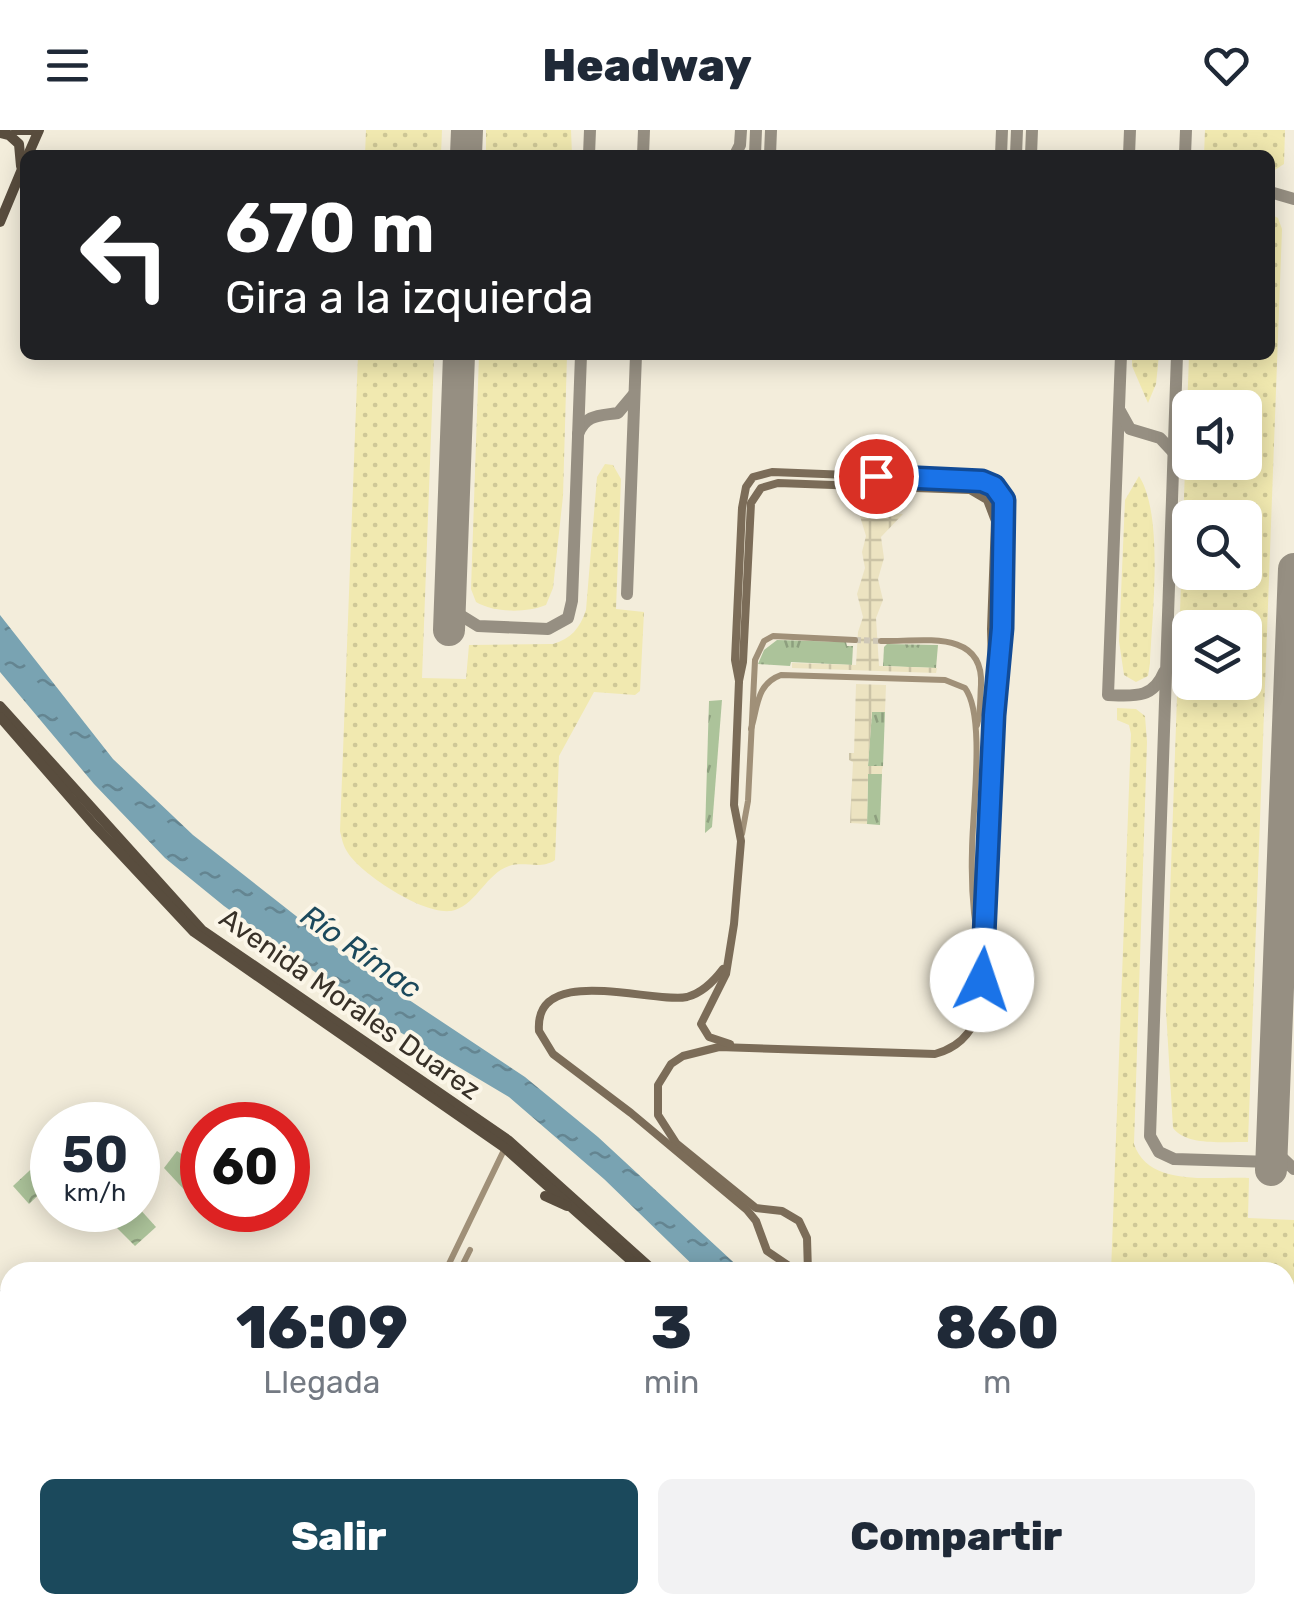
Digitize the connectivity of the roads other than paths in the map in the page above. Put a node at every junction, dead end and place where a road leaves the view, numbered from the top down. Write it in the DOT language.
graph roads {
  1 [pos="16,130"];
  2 [pos="37,130"];
  3 [pos="0,133"];
  4 [pos="21,150"];
  5 [pos="20,162"];
  6 [pos="19,176"];
  7 [pos="0,222"];
  8 [pos="856,640"];
  9 [pos="881,641"];
  10 [pos="739,681"];
  11 [pos="0,706"];
  12 [pos="994,715"];
  13 [pos="0,717"];
  14 [pos="976,726"];
  15 [pos="751,729"];
  16 [pos="741,842"];
  17 [pos="982,954"];
  18 [pos="729,958"];
  19 [pos="744,1048"];
  20 [pos="441,1116"];
  21 [pos="470,1122"];
  22 [pos="504,1150"];
  23 [pos="545,1196"];
  24 [pos="577,1211"];
  25 [pos="772,1211"];
  26 [pos="760,1230"];
  27 [pos="806,1249"];
  28 [pos="470,1250"];
  29 [pos="450,1262"];
  30 [pos="464,1262"];
  31 [pos="633,1262"];
  32 [pos="644,1262"];
  33 [pos="782,1262"];
  34 [pos="807,1262"];
  1 -- 2 [label="highway"];
  3 -- 4 [label="highway"];
  5 -- 6 [label="highway"];
  6 -- 7 [label="highway"];
  8 -- 15 [label="main road"];
  9 -- 14 [label="main road"];
  10 -- 12 [label="main road"];
  10 -- 12 [label="main road"];
  10 -- 16 [label="main road"];
  11 -- 32 [label="highway, Avenida Morales Duarez"];
  12 -- 17 [label="main road"];
  13 -- 21 [label="highway, Avenida Morales Duarez"];
  14 -- 15 [label="main road"];
  14 -- 17 [label="main road"];
  15 -- 16 [label="main road"];
  16 -- 18 [label="main road"];
  17 -- 19 [label="main road"];
  18 -- 19 [label="main road"];
  18 -- 26 [label="main road"];
  19 -- 25 [label="main road"];
  20 -- 21 [label="highway"];
  21 -- 24 [label="highway, Avenida Morales Duarez"];
  22 -- 29 [label="main road"];
  23 -- 24 [label="highway"];
  24 -- 31 [label="highway, Avenida Morales Duarez"];
  25 -- 26 [label="main road"];
  25 -- 27 [label="main road"];
  26 -- 33 [label="main road"];
  27 -- 33 [label="main road"];
  27 -- 34 [label="main road"];
  28 -- 30 [label="main road"];
}
